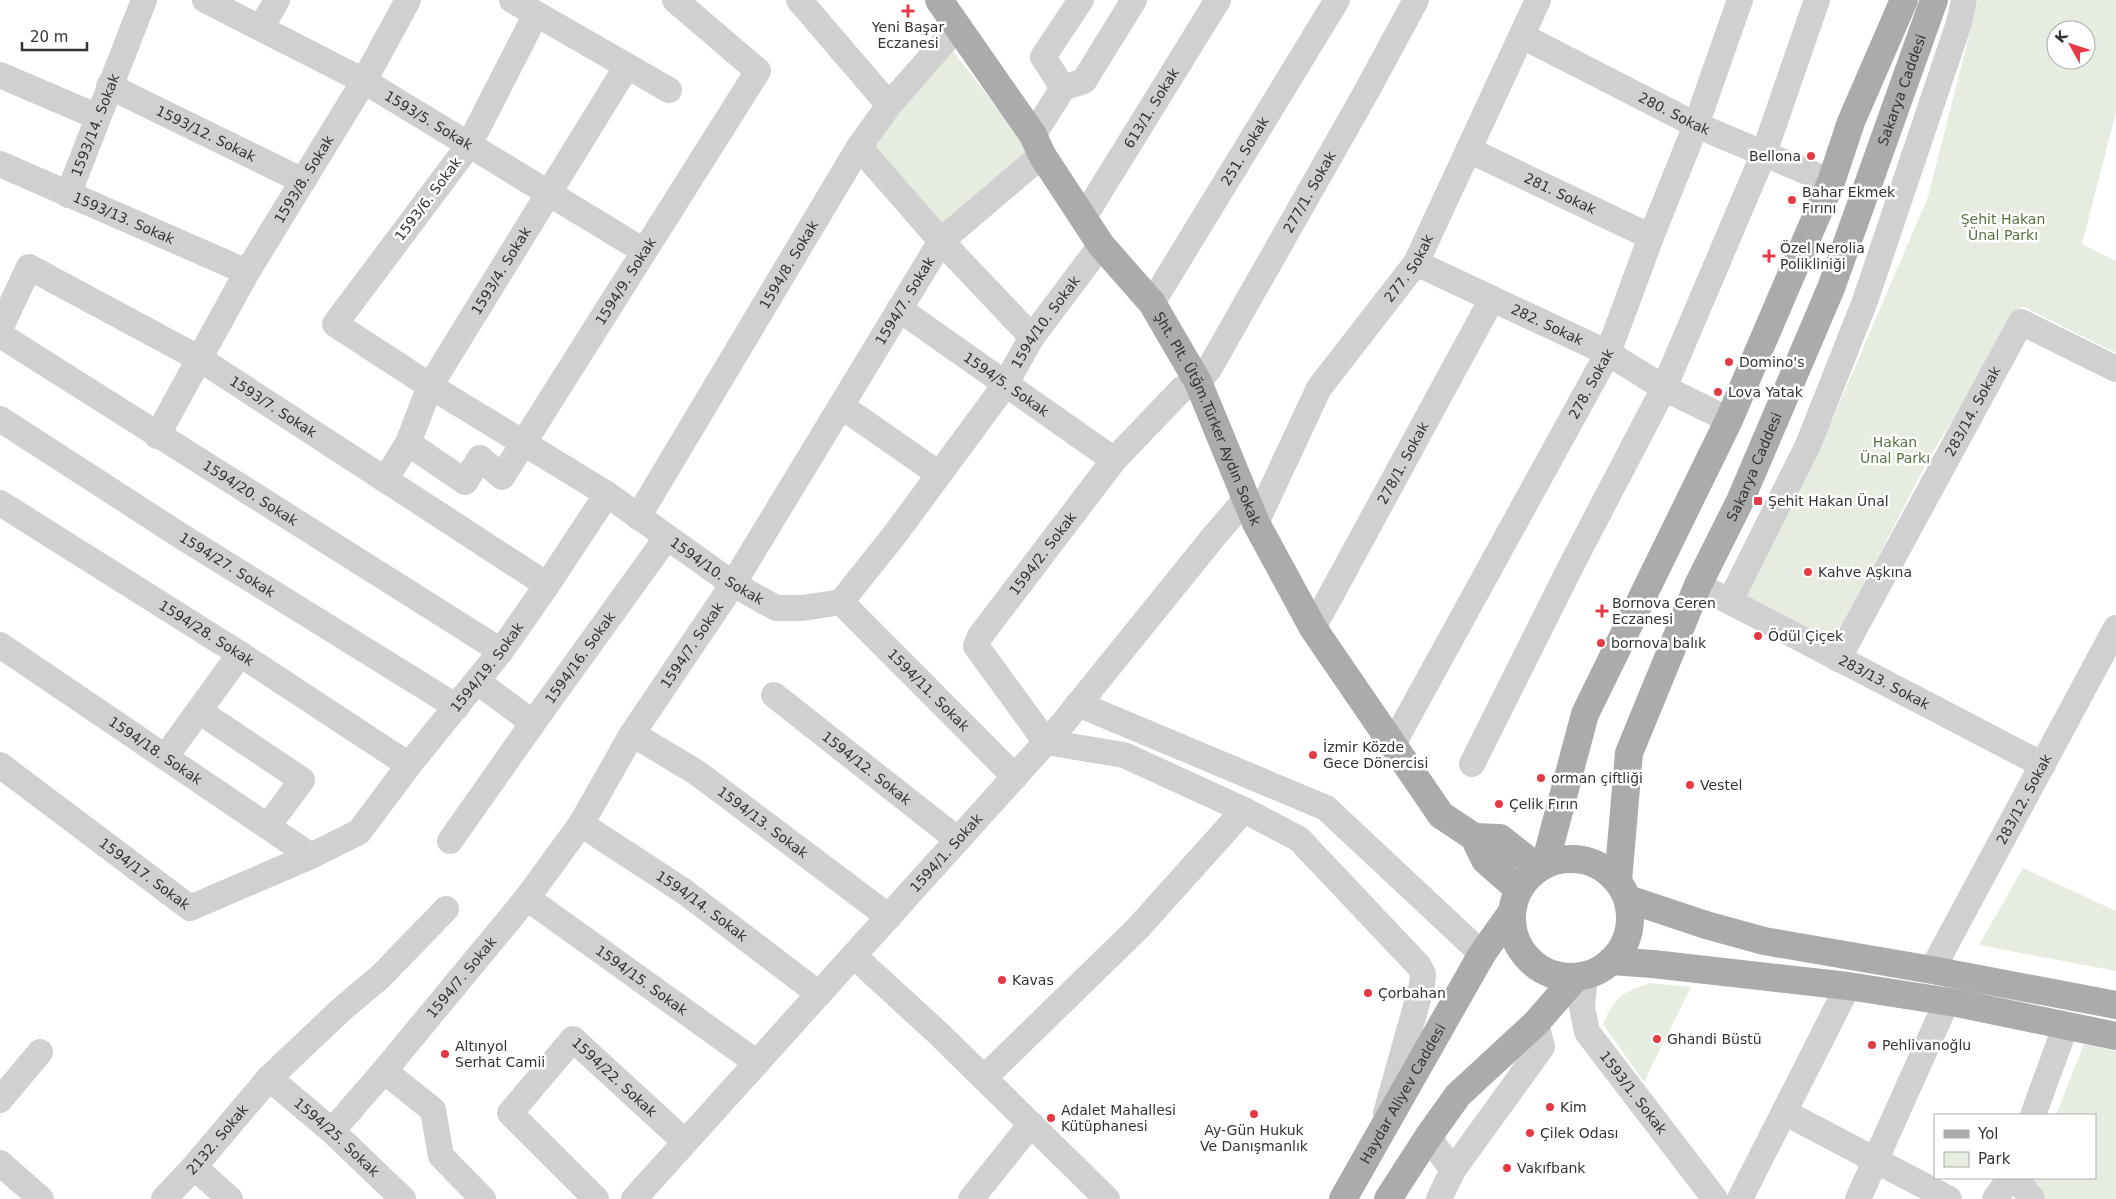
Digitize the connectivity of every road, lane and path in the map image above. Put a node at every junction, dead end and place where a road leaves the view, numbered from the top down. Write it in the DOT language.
graph roads {
  1 [pos="144,0"];
  2 [pos="205,0"];
  3 [pos="277,0"];
  4 [pos="408,0"];
  5 [pos="512,0"];
  6 [pos="675,0"];
  7 [pos="799,0"];
  8 [pos="939,0"];
  9 [pos="1081,0"];
  10 [pos="1218,0"];
  11 [pos="1416,0"];
  12 [pos="1538,0"];
  13 [pos="1740,0"];
  14 [pos="1817,0"];
  15 [pos="1903,0"];
  16 [pos="1934,0"];
  17 [pos="1964,0"];
  18 [pos="1132,1"];
  19 [pos="1331,2"];
  20 [pos="536,14"];
  21 [pos="958,26"];
  22 [pos="261,28"];
  23 [pos="1522,36"];
  24 [pos="627,66"];
  25 [pos="0,75"];
  26 [pos="364,81"];
  27 [pos="110,86"];
  28 [pos="1063,88"];
  29 [pos="669,90"];
  30 [pos="889,105"];
  31 [pos="98,117"];
  32 [pos="1696,125"];
  33 [pos="469,145"];
  34 [pos="1037,145"];
  35 [pos="858,147"];
  36 [pos="1469,150"];
  37 [pos="1764,152"];
  38 [pos="3,173"];
  39 [pos="303,181"];
  40 [pos="1831,182"];
  41 [pos="548,193"];
  42 [pos="68,195"];
  43 [pos="1084,217"];
  44 [pos="1651,237"];
  45 [pos="942,241"];
  46 [pos="1100,245"];
  47 [pos="644,251"];
  48 [pos="1416,263"];
  49 [pos="247,272"];
  50 [pos="9,287"];
  51 [pos="1492,299"];
  52 [pos="1152,303"];
  53 [pos="899,309"];
  54 [pos="335,324"];
  55 [pos="0,329"];
  56 [pos="0,335"];
  57 [pos="1032,337"];
  58 [pos="1608,353"];
  59 [pos="200,359"];
  60 [pos="2116,369"];
  61 [pos="1198,382"];
  62 [pos="1005,385"];
  63 [pos="430,386"];
  64 [pos="1664,388"];
  65 [pos="842,406"];
  66 [pos="0,419"];
  67 [pos="1728,420"];
  68 [pos="157,436"];
  69 [pos="525,442"];
  70 [pos="408,443"];
  71 [pos="1114,460"];
  72 [pos="939,474"];
  73 [pos="385,480"];
  74 [pos="607,494"];
  75 [pos="1247,498"];
  76 [pos="0,503"];
  77 [pos="638,517"];
  78 [pos="1256,523"];
  79 [pos="667,537"];
  80 [pos="734,584"];
  81 [pos="547,585"];
  82 [pos="1698,585"];
  83 [pos="1730,601"];
  84 [pos="842,602"];
  85 [pos="1313,628"];
  86 [pos="2116,628"];
  87 [pos="0,645"];
  88 [pos="501,651"];
  89 [pos="240,654"];
  90 [pos="1838,659"];
  91 [pos="478,682"];
  92 [pos="774,695"];
  93 [pos="1078,704"];
  94 [pos="457,707"];
  95 [pos="199,711"];
  96 [pos="533,723"];
  97 [pos="632,734"];
  98 [pos="1046,742"];
  99 [pos="1393,744"];
  100 [pos="166,756"];
  101 [pos="1472,764"];
  102 [pos="0,765"];
  103 [pos="409,765"];
  104 [pos="2043,765"];
  105 [pos="1015,777"];
  106 [pos="1244,810"];
  107 [pos="581,824"];
  108 [pos="268,826"];
  109 [pos="359,832"];
  110 [pos="1474,837"];
  111 [pos="958,840"];
  112 [pos="450,841"];
  113 [pos="311,856"];
  114 [pos="1542,866"];
  115 [pos="1622,890"];
  116 [pos="527,898"];
  117 [pos="1515,901"];
  118 [pos="446,909"];
  119 [pos="889,917"];
  120 [pos="1482,954"];
  121 [pos="854,956"];
  122 [pos="1611,961"];
  123 [pos="1932,970"];
  124 [pos="1580,976"];
  125 [pos="1848,986"];
  126 [pos="819,994"];
  127 [pos="1947,1001"];
  128 [pos="2116,1005"];
  129 [pos="1536,1023"];
  130 [pos="2066,1025"];
  131 [pos="2116,1036"];
  132 [pos="40,1052"];
  133 [pos="757,1063"];
  134 [pos="384,1071"];
  135 [pos="268,1078"];
  136 [pos="984,1078"];
  137 [pos="0,1100"];
  138 [pos="1784,1112"];
  139 [pos="2034,1114"];
  140 [pos="1031,1124"];
  141 [pos="332,1131"];
  142 [pos="1381,1131"];
  143 [pos="1428,1137"];
  144 [pos="685,1142"];
  145 [pos="1876,1160"];
  146 [pos="0,1163"];
  147 [pos="194,1167"];
  148 [pos="1453,1170"];
  149 [pos="2009,1179"];
  150 [pos="2017,1179"];
  151 [pos="649,1194"];
  152 [pos="41,1199"];
  153 [pos="164,1199"];
  154 [pos="230,1199"];
  155 [pos="402,1199"];
  156 [pos="483,1199"];
  157 [pos="596,1199"];
  158 [pos="971,1199"];
  159 [pos="1107,1199"];
  160 [pos="1344,1199"];
  161 [pos="1388,1199"];
  162 [pos="1439,1199"];
  163 [pos="1715,1199"];
  164 [pos="1740,1199"];
  165 [pos="1858,1199"];
  166 [pos="1949,1199"];
  167 [pos="1995,1199"];
  168 [pos="2032,1199"];
  1 -- 27 [label="street, 1593/14. Sokak"];
  2 -- 22 [label="street, 1593/5. Sokak"];
  3 -- 22 [label="street"];
  4 -- 26 [label="street, 1593/8. Sokak"];
  5 -- 20 [label="street"];
  6 -- 47 [label="street, 1594/9. Sokak"];
  7 -- 30 [label="street"];
  8 -- 21 [label="main road, Şht. Plt. Ütğm.Türker Aydın Sokak"];
  9 -- 28 [label="street"];
  10 -- 43 [label="street, 613/1. Sokak"];
  11 -- 61 [label="street, 277/1. Sokak"];
  12 -- 23 [label="street, 277. Sokak"];
  13 -- 32 [label="street, 278. Sokak"];
  14 -- 37 [label="street"];
  15 -- 40 [label="main road"];
  16 -- 82 [label="main road, Sakarya Caddesi"];
  17 -- 83 [label="street"];
  18 -- 28 [label="street"];
  19 -- 52 [label="street, 251. Sokak"];
  20 -- 24 [label="street"];
  20 -- 33 [label="street, 1593/6. Sokak"];
  21 -- 30 [label="street, 1594/8. Sokak"];
  21 -- 34 [label="main road, Şht. Plt. Ütğm.Türker Aydın Sokak"];
  22 -- 26 [label="street, 1593/5. Sokak"];
  23 -- 32 [label="street, 280. Sokak"];
  23 -- 36 [label="street, 277. Sokak"];
  24 -- 29 [label="street"];
  24 -- 41 [label="street, 1593/4. Sokak"];
  25 -- 31 [label="street"];
  26 -- 33 [label="street, 1593/5. Sokak"];
  26 -- 39 [label="street, 1593/8. Sokak"];
  27 -- 31 [label="street, 1593/14. Sokak"];
  27 -- 39 [label="street, 1593/12. Sokak"];
  28 -- 34 [label="street, 1594/7. Sokak"];
  30 -- 35 [label="street, 1594/8. Sokak"];
  31 -- 42 [label="street, 1593/14. Sokak"];
  32 -- 37 [label="street, 280. Sokak"];
  32 -- 44 [label="street, 278. Sokak"];
  33 -- 41 [label="street, 1593/5. Sokak"];
  33 -- 54 [label="street, 1593/6. Sokak"];
  34 -- 43 [label="main road, Şht. Plt. Ütğm.Türker Aydın Sokak"];
  34 -- 45 [label="street, 1594/7. Sokak"];
  35 -- 45 [label="street"];
  35 -- 77 [label="street, 1594/8. Sokak"];
  36 -- 44 [label="street, 281. Sokak"];
  36 -- 48 [label="street, 277. Sokak"];
  37 -- 40 [label="street, 280. Sokak"];
  37 -- 64 [label="street"];
  38 -- 42 [label="street, 1593/13. Sokak"];
  39 -- 49 [label="street, 1593/8. Sokak"];
  40 -- 67 [label="main road"];
  41 -- 47 [label="street, 1593/5. Sokak"];
  41 -- 63 [label="street, 1593/4. Sokak"];
  42 -- 49 [label="street, 1593/13. Sokak"];
  43 -- 46 [label="main road, Şht. Plt. Ütğm.Türker Aydın Sokak"];
  44 -- 58 [label="street, 278. Sokak"];
  45 -- 53 [label="street, 1594/7. Sokak"];
  45 -- 57 [label="street"];
  46 -- 52 [label="main road, Şht. Plt. Ütğm.Türker Aydın Sokak"];
  46 -- 57 [label="street, 1594/10. Sokak"];
  47 -- 69 [label="street, 1594/9. Sokak"];
  48 -- 51 [label="street, 282. Sokak"];
  48 -- 78 [label="street, 277. Sokak"];
  49 -- 59 [label="street, 1593/8. Sokak"];
  50 -- 55 [label="street"];
  50 -- 59 [label="street, 1593/7. Sokak"];
  51 -- 58 [label="street, 282. Sokak"];
  51 -- 85 [label="street, 278/1. Sokak"];
  52 -- 61 [label="main road, Şht. Plt. Ütğm.Türker Aydın Sokak"];
  53 -- 62 [label="street, 1594/5. Sokak"];
  53 -- 65 [label="street, 1594/7. Sokak"];
  54 -- 63 [label="street, 1594/10. Sokak"];
  56 -- 68 [label="street, 1594/20. Sokak"];
  57 -- 62 [label="street, 1594/10. Sokak"];
  58 -- 64 [label="street, 282. Sokak"];
  58 -- 99 [label="street, 278. Sokak"];
  59 -- 68 [label="street, 1593/8. Sokak"];
  59 -- 73 [label="street, 1593/7. Sokak"];
  60 -- 90 [label="street, 283/14. Sokak"];
  61 -- 71 [label="street, 1594/2. Sokak"];
  61 -- 75 [label="main road, Şht. Plt. Ütğm.Türker Aydın Sokak"];
  62 -- 71 [label="street, 1594/5. Sokak"];
  62 -- 72 [label="street, 1594/10. Sokak"];
  63 -- 69 [label="street, 1594/10. Sokak"];
  63 -- 70 [label="street, 1593/4. Sokak"];
  64 -- 67 [label="street, 282. Sokak"];
  64 -- 101 [label="street"];
  65 -- 72 [label="street"];
  65 -- 80 [label="street, 1594/7. Sokak"];
  66 -- 94 [label="street, 1594/27. Sokak"];
  67 -- 114 [label="main road"];
  68 -- 88 [label="street, 1594/20. Sokak"];
  69 -- 70 [label="street, 1594/9. Sokak"];
  69 -- 74 [label="street, 1594/10. Sokak"];
  70 -- 73 [label="street, 1593/4. Sokak"];
  71 -- 98 [label="street, 1594/2. Sokak"];
  72 -- 84 [label="street, 1594/10. Sokak"];
  73 -- 81 [label="street, 1593/7. Sokak"];
  74 -- 77 [label="street, 1594/10. Sokak"];
  74 -- 81 [label="street, 1594/19. Sokak"];
  75 -- 78 [label="main road, Şht. Plt. Ütğm.Türker Aydın Sokak"];
  75 -- 93 [label="street, 1594/1. Sokak"];
  76 -- 89 [label="street, 1594/28. Sokak"];
  77 -- 79 [label="street, 1594/10. Sokak"];
  78 -- 85 [label="main road, Şht. Plt. Ütğm.Türker Aydın Sokak"];
  79 -- 80 [label="street, 1594/10. Sokak"];
  79 -- 96 [label="street, 1594/16. Sokak"];
  80 -- 84 [label="street, 1594/10. Sokak"];
  80 -- 97 [label="street, 1594/7. Sokak"];
  81 -- 88 [label="street, 1594/19. Sokak"];
  82 -- 83 [label="street, 283/13. Sokak"];
  82 -- 115 [label="main road, Sakarya Caddesi"];
  83 -- 90 [label="street, 283/13. Sokak"];
  84 -- 105 [label="street, 1594/11. Sokak"];
  85 -- 99 [label="main road, Şht. Plt. Ütğm.Türker Aydın Sokak"];
  86 -- 104 [label="street, 283/12. Sokak"];
  87 -- 100 [label="street, 1594/18. Sokak"];
  88 -- 91 [label="street, 1594/19. Sokak"];
  89 -- 95 [label="street"];
  89 -- 103 [label="street, 1594/28. Sokak"];
  90 -- 104 [label="street, 283/13. Sokak"];
  91 -- 94 [label="street, 1594/19. Sokak"];
  91 -- 96 [label="street"];
  92 -- 111 [label="street, 1594/12. Sokak"];
  93 -- 98 [label="street, 1594/1. Sokak"];
  93 -- 120 [label="street"];
  94 -- 103 [label="street, 1594/19. Sokak"];
  95 -- 100 [label="street"];
  95 -- 108 [label="street"];
  96 -- 112 [label="street, 1594/16. Sokak"];
  97 -- 107 [label="street, 1594/7. Sokak"];
  97 -- 119 [label="street, 1594/13. Sokak"];
  98 -- 105 [label="street, 1594/1. Sokak"];
  98 -- 106 [label="street"];
  99 -- 110 [label="main road, Şht. Plt. Ütğm.Türker Aydın Sokak"];
  100 -- 108 [label="street, 1594/18. Sokak"];
  102 -- 113 [label="street, 1594/17. Sokak"];
  103 -- 109 [label="street, 1594/19. Sokak"];
  104 -- 123 [label="street, 283/12. Sokak"];
  105 -- 111 [label="street, 1594/1. Sokak"];
  106 -- 136 [label="street"];
  106 -- 142 [label="street"];
  107 -- 116 [label="street, 1594/7. Sokak"];
  107 -- 126 [label="street, 1594/14. Sokak"];
  108 -- 113 [label="street, 1594/18. Sokak"];
  109 -- 113 [label="street, 1594/17. Sokak"];
  110 -- 114 [label="main road"];
  110 -- 117 [label="main road, Şht. Plt. Ütğm.Türker Aydın Sokak"];
  111 -- 119 [label="street, 1594/1. Sokak"];
  114 -- 115 [label="main road"];
  114 -- 117 [label="main road"];
  115 -- 122 [label="main road"];
  115 -- 123 [label="main road"];
  116 -- 133 [label="street, 1594/15. Sokak"];
  116 -- 134 [label="street, 1594/7. Sokak"];
  117 -- 120 [label="main road, Haydar Aliyev Caddesi"];
  117 -- 124 [label="main road"];
  118 -- 135 [label="street, 2132. Sokak"];
  119 -- 121 [label="street, 1594/1. Sokak"];
  120 -- 142 [label="main road, Haydar Aliyev Caddesi"];
  121 -- 126 [label="street, 1594/1. Sokak"];
  121 -- 136 [label="street"];
  122 -- 124 [label="main road"];
  122 -- 125 [label="main road"];
  123 -- 128 [label="main road"];
  124 -- 129 [label="main road"];
  124 -- 163 [label="street, 1593/1. Sokak"];
  125 -- 127 [label="main road"];
  125 -- 138 [label="street"];
  126 -- 133 [label="street, 1594/1. Sokak"];
  127 -- 130 [label="main road"];
  127 -- 145 [label="street"];
  129 -- 143 [label="main road"];
  129 -- 148 [label="street"];
  130 -- 131 [label="main road"];
  130 -- 139 [label="street"];
  132 -- 137 [label="street"];
  133 -- 144 [label="street, 1594/1. Sokak"];
  134 -- 141 [label="street, 1594/7. Sokak"];
  134 -- 156 [label="street"];
  135 -- 141 [label="street, 1594/25. Sokak"];
  135 -- 147 [label="street, 2132. Sokak"];
  136 -- 140 [label="street"];
  138 -- 145 [label="street"];
  138 -- 164 [label="street"];
  140 -- 158 [label="street"];
  140 -- 159 [label="street"];
  141 -- 155 [label="street, 1594/25. Sokak"];
  142 -- 160 [label="main road, Haydar Aliyev Caddesi"];
  143 -- 148 [label="street"];
  143 -- 161 [label="main road"];
  144 -- 151 [label="street, 1594/1. Sokak"];
  144 -- 157 [label="street, 1594/22. Sokak"];
  145 -- 165 [label="street"];
  145 -- 166 [label="street"];
  146 -- 152 [label="street"];
  147 -- 153 [label="street, 2132. Sokak"];
  147 -- 154 [label="street"];
  148 -- 162 [label="street"];
  149 -- 167 [label="street"];
  150 -- 168 [label="street"];
}
